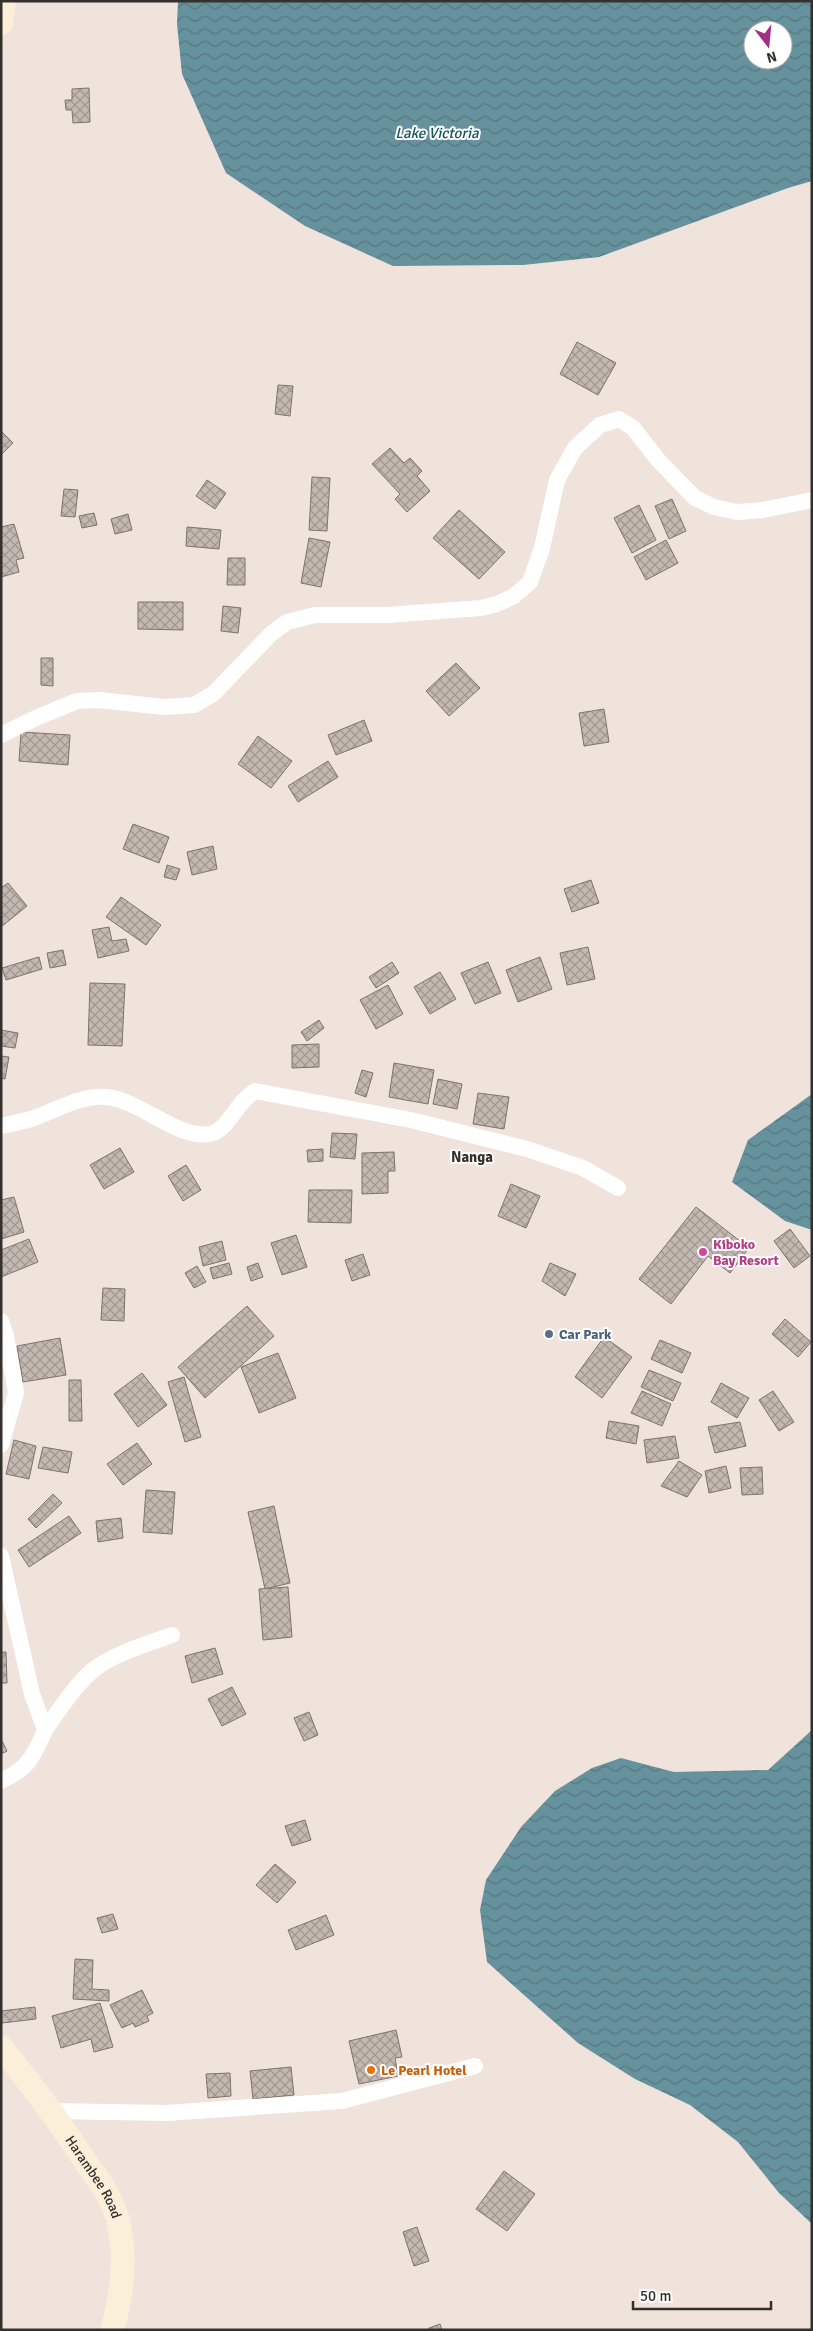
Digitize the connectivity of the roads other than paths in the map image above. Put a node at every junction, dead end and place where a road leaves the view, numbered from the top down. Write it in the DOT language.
graph roads {
  1 [pos="4,1"];
  2 [pos="1,23"];
  3 [pos="812,500"];
  4 [pos="1,735"];
  5 [pos="1,1126"];
  6 [pos="618,1188"];
  7 [pos="1,1321"];
  8 [pos="1,1445"];
  9 [pos="1,1556"];
  10 [pos="172,1635"];
  11 [pos="45,1730"];
  12 [pos="1,1781"];
  13 [pos="1,2047"];
  14 [pos="475,2066"];
  15 [pos="52,2111"];
  16 [pos="112,2330"];
  1 -- 2 [label="main road"];
  3 -- 4 [label="street"];
  5 -- 6 [label="street"];
  7 -- 8 [label="street"];
  9 -- 11 [label="street"];
  10 -- 11 [label="street"];
  11 -- 12 [label="street"];
  13 -- 15 [label="main road, Harambee Road"];
  14 -- 15 [label="street"];
  15 -- 16 [label="main road, Harambee Road"];
}
